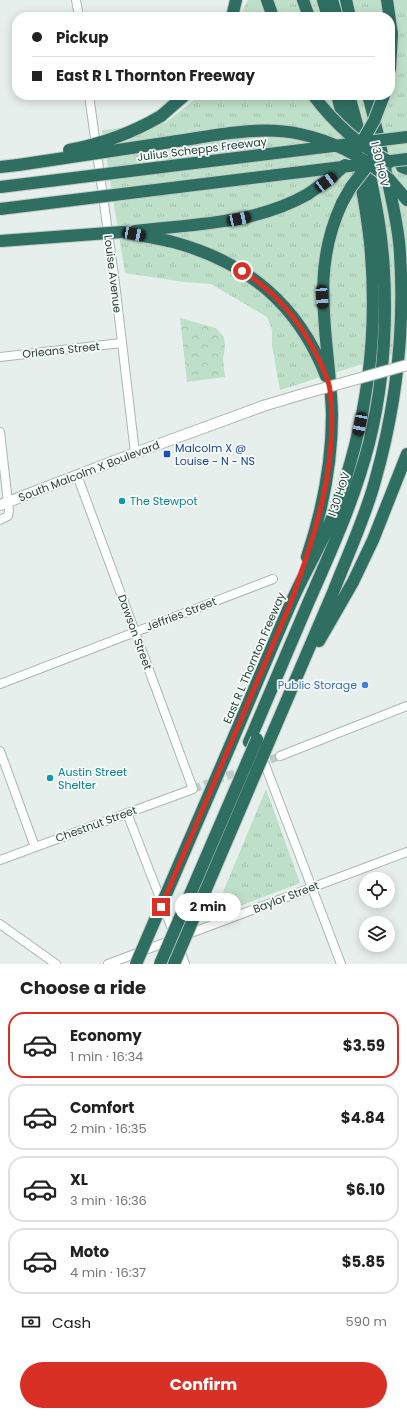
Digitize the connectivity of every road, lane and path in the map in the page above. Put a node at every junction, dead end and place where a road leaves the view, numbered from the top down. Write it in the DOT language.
graph roads {
  1 [pos="76,0"];
  2 [pos="236,0"];
  3 [pos="267,0"];
  4 [pos="302,0"];
  5 [pos="323,0"];
  6 [pos="332,0"];
  7 [pos="346,0"];
  8 [pos="387,0"];
  9 [pos="78,12"];
  10 [pos="233,12"];
  11 [pos="271,12"];
  12 [pos="307,12"];
  13 [pos="327,12"];
  14 [pos="336,12"];
  15 [pos="349,12"];
  16 [pos="389,12"];
  17 [pos="90,100"];
  18 [pos="179,100"];
  19 [pos="317,100"];
  20 [pos="338,100"];
  21 [pos="350,100"];
  22 [pos="359,100"];
  23 [pos="369,100"];
  24 [pos="382,100"];
  25 [pos="407,134"];
  26 [pos="407,159"];
  27 [pos="0,162"];
  28 [pos="0,167"];
  29 [pos="407,169"];
  30 [pos="0,187"];
  31 [pos="407,200"];
  32 [pos="0,209"];
  33 [pos="122,232"];
  34 [pos="0,241"];
  35 [pos="122,343"];
  36 [pos="0,357"];
  37 [pos="407,365"];
  38 [pos="330,388"];
  39 [pos="0,432"];
  40 [pos="135,453"];
  41 [pos="407,454"];
  42 [pos="77,475"];
  43 [pos="3,504"];
  44 [pos="0,520"];
  45 [pos="273,579"];
  46 [pos="291,602"];
  47 [pos="135,632"];
  48 [pos="0,684"];
  49 [pos="291,691"];
  50 [pos="407,706"];
  51 [pos="253,740"];
  52 [pos="0,751"];
  53 [pos="280,756"];
  54 [pos="264,762"];
  55 [pos="193,789"];
  56 [pos="127,813"];
  57 [pos="35,847"];
  58 [pos="407,852"];
  59 [pos="0,860"];
  60 [pos="312,888"];
  61 [pos="0,924"];
  62 [pos="175,938"];
  63 [pos="56,964"];
  64 [pos="108,964"];
  65 [pos="136,964"];
  66 [pos="153,964"];
  67 [pos="160,964"];
  68 [pos="174,964"];
  69 [pos="185,964"];
  70 [pos="341,964"];
  1 -- 9 [label="street"];
  2 -- 10 [label="highway"];
  3 -- 11 [label="highway"];
  4 -- 12 [label="highway"];
  5 -- 13 [label="highway"];
  6 -- 14 [label="highway"];
  7 -- 15 [label="highway"];
  8 -- 16 [label="highway"];
  17 -- 35 [label="street, Louise Avenue"];
  18 -- 27 [label="highway, bridge"];
  19 -- 29 [label="highway, bridge"];
  20 -- 46 [label="highway, East R L Thornton Freeway"];
  21 -- 51 [label="highway, I 30 HOV"];
  22 -- 51 [label="highway, I 30 HOV"];
  23 -- 49 [label="highway"];
  24 -- 33 [label="highway, bridge"];
  25 -- 30 [label="highway, Julius Schepps Freeway, bridge"];
  25 -- 38 [label="highway, bridge"];
  26 -- 32 [label="highway, bridge"];
  28 -- 31 [label="highway, bridge"];
  33 -- 34 [label="highway, bridge"];
  33 -- 38 [label="highway"];
  35 -- 36 [label="street, Orleans Street"];
  35 -- 40 [label="street, Louise Avenue"];
  37 -- 40 [label="street, South Malcolm X Boulevard, bridge"];
  38 -- 46 [label="highway"];
  39 -- 43 [label="street"];
  40 -- 42 [label="street, South Malcolm X Boulevard"];
  41 -- 49 [label="highway"];
  42 -- 43 [label="street, South Malcolm X Boulevard"];
  42 -- 47 [label="street, Dawson Street"];
  43 -- 44 [label="street"];
  45 -- 47 [label="street, Jeffries Street"];
  46 -- 65 [label="highway, East R L Thornton Freeway, bridge"];
  47 -- 48 [label="street, Jeffries Street"];
  47 -- 55 [label="street, Dawson Street"];
  49 -- 68 [label="highway, bridge"];
  50 -- 53 [label="street"];
  51 -- 66 [label="highway, I 30 HOV"];
  51 -- 67 [label="highway, I 30 HOV, bridge"];
  52 -- 57 [label="street"];
  54 -- 60 [label="street"];
  55 -- 56 [label="street, Chestnut Street"];
  56 -- 57 [label="street, Chestnut Street"];
  56 -- 62 [label="street"];
  57 -- 59 [label="street, Chestnut Street"];
  58 -- 60 [label="street, Baylor Street"];
  60 -- 62 [label="street, Baylor Street"];
  60 -- 70 [label="street"];
  61 -- 63 [label="street"];
  62 -- 64 [label="street, Baylor Street"];
  62 -- 69 [label="street"];
}
